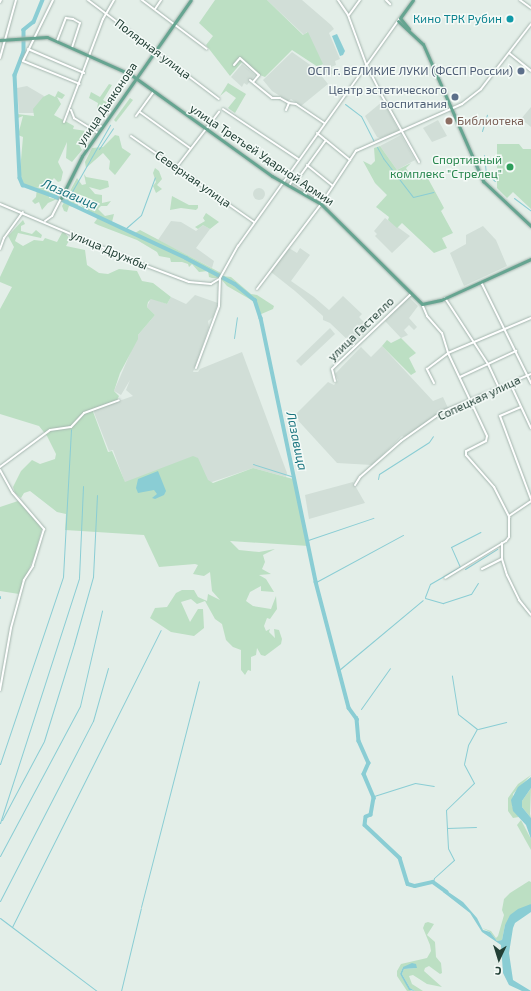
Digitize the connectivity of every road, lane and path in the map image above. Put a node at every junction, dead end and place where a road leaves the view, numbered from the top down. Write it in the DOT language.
graph roads {
  1 [pos="16,0"];
  2 [pos="53,0"];
  3 [pos="88,0"];
  4 [pos="114,0"];
  5 [pos="142,0"];
  6 [pos="161,0"];
  7 [pos="191,0"];
  8 [pos="338,0"];
  9 [pos="360,0"];
  10 [pos="386,0"];
  11 [pos="413,0"];
  12 [pos="520,0"];
  13 [pos="390,4"];
  14 [pos="531,8"];
  15 [pos="155,9"];
  16 [pos="106,13"];
  17 [pos="348,15"];
  18 [pos="399,20"];
  19 [pos="175,24"];
  20 [pos="531,24"];
  21 [pos="32,38"];
  22 [pos="7,39"];
  23 [pos="0,40"];
  24 [pos="56,41"];
  25 [pos="72,48"];
  26 [pos="28,49"];
  27 [pos="207,49"];
  28 [pos="155,50"];
  29 [pos="509,53"];
  30 [pos="89,56"];
  31 [pos="0,58"];
  32 [pos="366,64"];
  33 [pos="234,65"];
  34 [pos="531,71"];
  35 [pos="84,73"];
  36 [pos="136,78"];
  37 [pos="250,80"];
  38 [pos="253,82"];
  39 [pos="80,84"];
  40 [pos="154,91"];
  41 [pos="219,99"];
  42 [pos="289,103"];
  43 [pos="71,109"];
  44 [pos="223,110"];
  45 [pos="286,110"];
  46 [pos="452,110"];
  47 [pos="140,112"];
  48 [pos="219,112"];
  49 [pos="136,116"];
  50 [pos="64,122"];
  51 [pos="94,122"];
  52 [pos="324,123"];
  53 [pos="102,127"];
  54 [pos="206,129"];
  55 [pos="402,132"];
  56 [pos="98,133"];
  57 [pos="317,133"];
  58 [pos="131,136"];
  59 [pos="326,140"];
  60 [pos="190,148"];
  61 [pos="298,159"];
  62 [pos="350,160"];
  63 [pos="419,162"];
  64 [pos="307,165"];
  65 [pos="176,168"];
  66 [pos="300,176"];
  67 [pos="282,182"];
  68 [pos="333,186"];
  69 [pos="60,200"];
  70 [pos="0,204"];
  71 [pos="321,204"];
  72 [pos="23,212"];
  73 [pos="44,221"];
  74 [pos="254,222"];
  75 [pos="531,226"];
  76 [pos="0,249"];
  77 [pos="531,259"];
  78 [pos="220,278"];
  79 [pos="481,282"];
  80 [pos="257,289"];
  81 [pos="411,294"];
  82 [pos="445,298"];
  83 [pos="422,304"];
  84 [pos="531,318"];
  85 [pos="505,328"];
  86 [pos="472,342"];
  87 [pos="516,351"];
  88 [pos="448,353"];
  89 [pos="488,364"];
  90 [pos="196,368"];
  91 [pos="531,374"];
  92 [pos="528,375"];
  93 [pos="460,377"];
  94 [pos="335,381"];
  95 [pos="434,383"];
  96 [pos="510,383"];
  97 [pos="531,383"];
  98 [pos="499,388"];
  99 [pos="119,400"];
  100 [pos="471,401"];
  101 [pos="521,407"];
  102 [pos="531,428"];
  103 [pos="0,467"];
  104 [pos="0,470"];
  105 [pos="355,485"];
  106 [pos="531,500"];
  107 [pos="509,516"];
  108 [pos="502,543"];
  109 [pos="502,559"];
  110 [pos="482,569"];
  111 [pos="445,578"];
  112 [pos="531,614"];
  113 [pos="0,690"];
  1 -- 22 [label="street"];
  2 -- 21 [label="street"];
  3 -- 16 [label="street, Полярная улица"];
  4 -- 16 [label="street"];
  5 -- 15 [label="street"];
  6 -- 15 [label="street"];
  7 -- 19 [label="main road, улица Дьяконова"];
  8 -- 17 [label="street"];
  9 -- 17 [label="street"];
  10 -- 13 [label="street"];
  11 -- 18 [label="main road"];
  12 -- 14 [label="street"];
  15 -- 19 [label="street"];
  16 -- 28 [label="street, Полярная улица"];
  16 -- 30 [label="street"];
  17 -- 32 [label="street"];
  18 -- 32 [label="street"];
  18 -- 46 [label="main road"];
  19 -- 27 [label="street"];
  19 -- 28 [label="main road, улица Дьяконова"];
  20 -- 29 [label="street"];
  21 -- 22 [label="main road, улица Третьей Ударной Армии"];
  21 -- 24 [label="main road, улица Третьей Ударной Армии"];
  21 -- 26 [label="street"];
  22 -- 23 [label="main road, улица Третьей Ударной Армии"];
  22 -- 31 [label="street"];
  24 -- 25 [label="main road, улица Третьей Ударной Армии"];
  24 -- 25 [label="street"];
  25 -- 30 [label="main road, улица Третьей Ударной Армии"];
  26 -- 35 [label="street"];
  26 -- 39 [label="street"];
  28 -- 36 [label="main road, улица Дьяконова"];
  28 -- 41 [label="street, Полярная улица"];
  29 -- 34 [label="street"];
  29 -- 46 [label="street"];
  30 -- 35 [label="street"];
  30 -- 36 [label="main road, улица Третьей Ударной Армии"];
  32 -- 52 [label="street"];
  32 -- 55 [label="street"];
  33 -- 38 [label="street"];
  35 -- 39 [label="street"];
  36 -- 40 [label="main road, улица Третьей Ударной Армии"];
  36 -- 53 [label="main road, улица Дьяконова"];
  37 -- 38 [label="street"];
  38 -- 42 [label="street"];
  39 -- 43 [label="street"];
  40 -- 47 [label="street"];
  40 -- 54 [label="main road, улица Третьей Ударной Армии"];
  42 -- 45 [label="street"];
  42 -- 52 [label="street"];
  43 -- 50 [label="street"];
  43 -- 56 [label="street"];
  44 -- 61 [label="street"];
  46 -- 55 [label="street"];
  46 -- 75 [label="main road"];
  47 -- 49 [label="street"];
  47 -- 60 [label="street"];
  48 -- 54 [label="street"];
  51 -- 53 [label="street"];
  52 -- 57 [label="street"];
  53 -- 56 [label="main road, улица Дьяконова"];
  54 -- 60 [label="street"];
  54 -- 67 [label="main road, улица Третьей Ударной Армии"];
  55 -- 62 [label="street"];
  55 -- 63 [label="street"];
  56 -- 69 [label="main road, улица Дьяконова"];
  57 -- 59 [label="street"];
  57 -- 61 [label="street"];
  58 -- 65 [label="street, Северная улица"];
  59 -- 62 [label="street"];
  59 -- 64 [label="street"];
  60 -- 65 [label="street"];
  61 -- 67 [label="street"];
  62 -- 68 [label="street"];
  64 -- 66 [label="street"];
  64 -- 68 [label="street"];
  65 -- 74 [label="street, Северная улица"];
  67 -- 71 [label="main road, улица Третьей Ударной Армии"];
  67 -- 74 [label="street"];
  68 -- 71 [label="street"];
  69 -- 73 [label="street, улица Дьяконова"];
  70 -- 72 [label="street, улица Дружбы"];
  71 -- 80 [label="street"];
  71 -- 81 [label="main road, улица Третьей Ударной Армии"];
  72 -- 73 [label="street, улица Дружбы"];
  72 -- 76 [label="street"];
  73 -- 78 [label="street, улица Дружбы"];
  74 -- 78 [label="street"];
  77 -- 79 [label="main road"];
  78 -- 90 [label="street"];
  79 -- 82 [label="main road"];
  79 -- 85 [label="street"];
  81 -- 83 [label="main road, улица Третьей Ударной Армии"];
  81 -- 94 [label="street, улица Гастелло"];
  82 -- 83 [label="main road"];
  82 -- 86 [label="street"];
  83 -- 88 [label="street, улица Третьей Ударной Армии"];
  84 -- 85 [label="street"];
  85 -- 86 [label="street"];
  85 -- 87 [label="street"];
  86 -- 88 [label="street"];
  86 -- 89 [label="street"];
  87 -- 89 [label="street"];
  87 -- 92 [label="street"];
  88 -- 93 [label="street, улица Третьей Ударной Армии"];
  88 -- 95 [label="street"];
  89 -- 93 [label="street"];
  89 -- 98 [label="street"];
  91 -- 92 [label="street, Сопецкая улица"];
  92 -- 96 [label="street, Сопецкая улица"];
  92 -- 97 [label="street"];
  93 -- 100 [label="street, улица Третьей Ударной Армии"];
  96 -- 98 [label="street, Сопецкая улица"];
  96 -- 101 [label="street"];
  98 -- 100 [label="street, Сопецкая улица"];
  99 -- 103 [label="street"];
  100 -- 105 [label="street, Сопецкая улица"];
  100 -- 107 [label="street, улица Третьей Ударной Армии"];
  101 -- 102 [label="street"];
  101 -- 106 [label="street"];
  104 -- 113 [label="street"];
  106 -- 107 [label="street"];
  107 -- 108 [label="street"];
  108 -- 109 [label="street"];
  108 -- 111 [label="street"];
  109 -- 110 [label="street"];
  109 -- 112 [label="street"];
}
